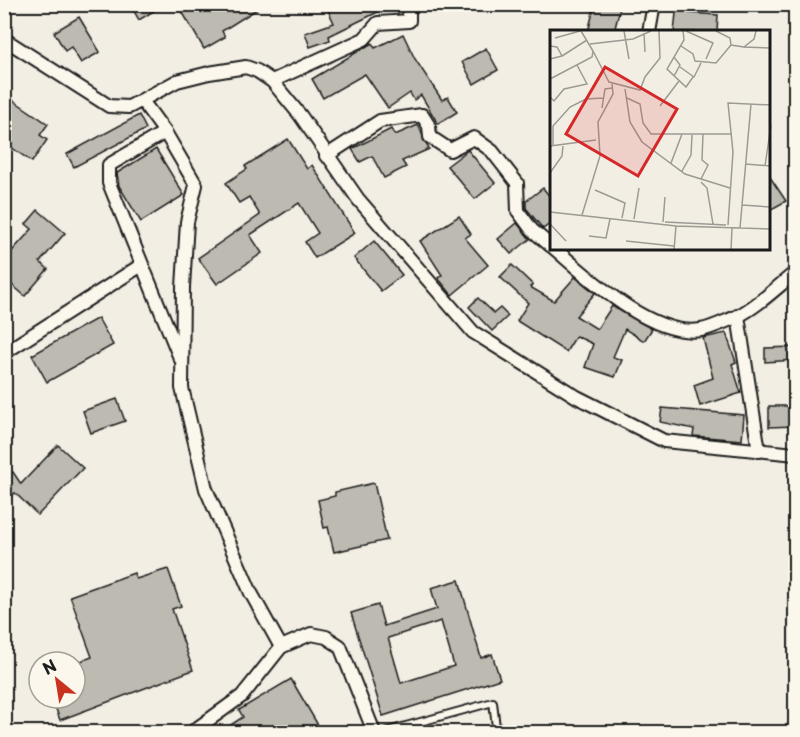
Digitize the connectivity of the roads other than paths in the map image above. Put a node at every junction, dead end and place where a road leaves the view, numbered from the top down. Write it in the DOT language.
graph roads {
  1 [pos="409,4"];
  2 [pos="654,4"];
  3 [pos="649,30"];
  4 [pos="4,39"];
  5 [pos="272,81"];
  6 [pos="143,102"];
  7 [pos="165,132"];
  8 [pos="326,156"];
  9 [pos="550,245"];
  10 [pos="556,250"];
  11 [pos="140,266"];
  12 [pos="795,273"];
  13 [pos="738,316"];
  14 [pos="4,353"];
  15 [pos="181,362"];
  16 [pos="759,451"];
  17 [pos="795,454"];
  18 [pos="281,647"];
  19 [pos="408,726"];
  20 [pos="192,732"];
  21 [pos="374,732"];
  22 [pos="384,732"];
  23 [pos="413,732"];
  24 [pos="493,732"];
  1 -- 5 [label="street"];
  2 -- 3 [label="street"];
  4 -- 6 [label="street"];
  5 -- 6 [label="street"];
  5 -- 8 [label="street"];
  6 -- 7 [label="street"];
  7 -- 11 [label="street"];
  7 -- 15 [label="street"];
  8 -- 9 [label="street"];
  8 -- 16 [label="street"];
  10 -- 13 [label="street"];
  11 -- 14 [label="street"];
  11 -- 15 [label="street"];
  12 -- 13 [label="street"];
  13 -- 16 [label="street"];
  15 -- 18 [label="street"];
  16 -- 17 [label="street"];
  18 -- 20 [label="street"];
  18 -- 21 [label="street"];
  19 -- 22 [label="lane"];
  19 -- 23 [label="lane"];
  19 -- 24 [label="lane"];
}
